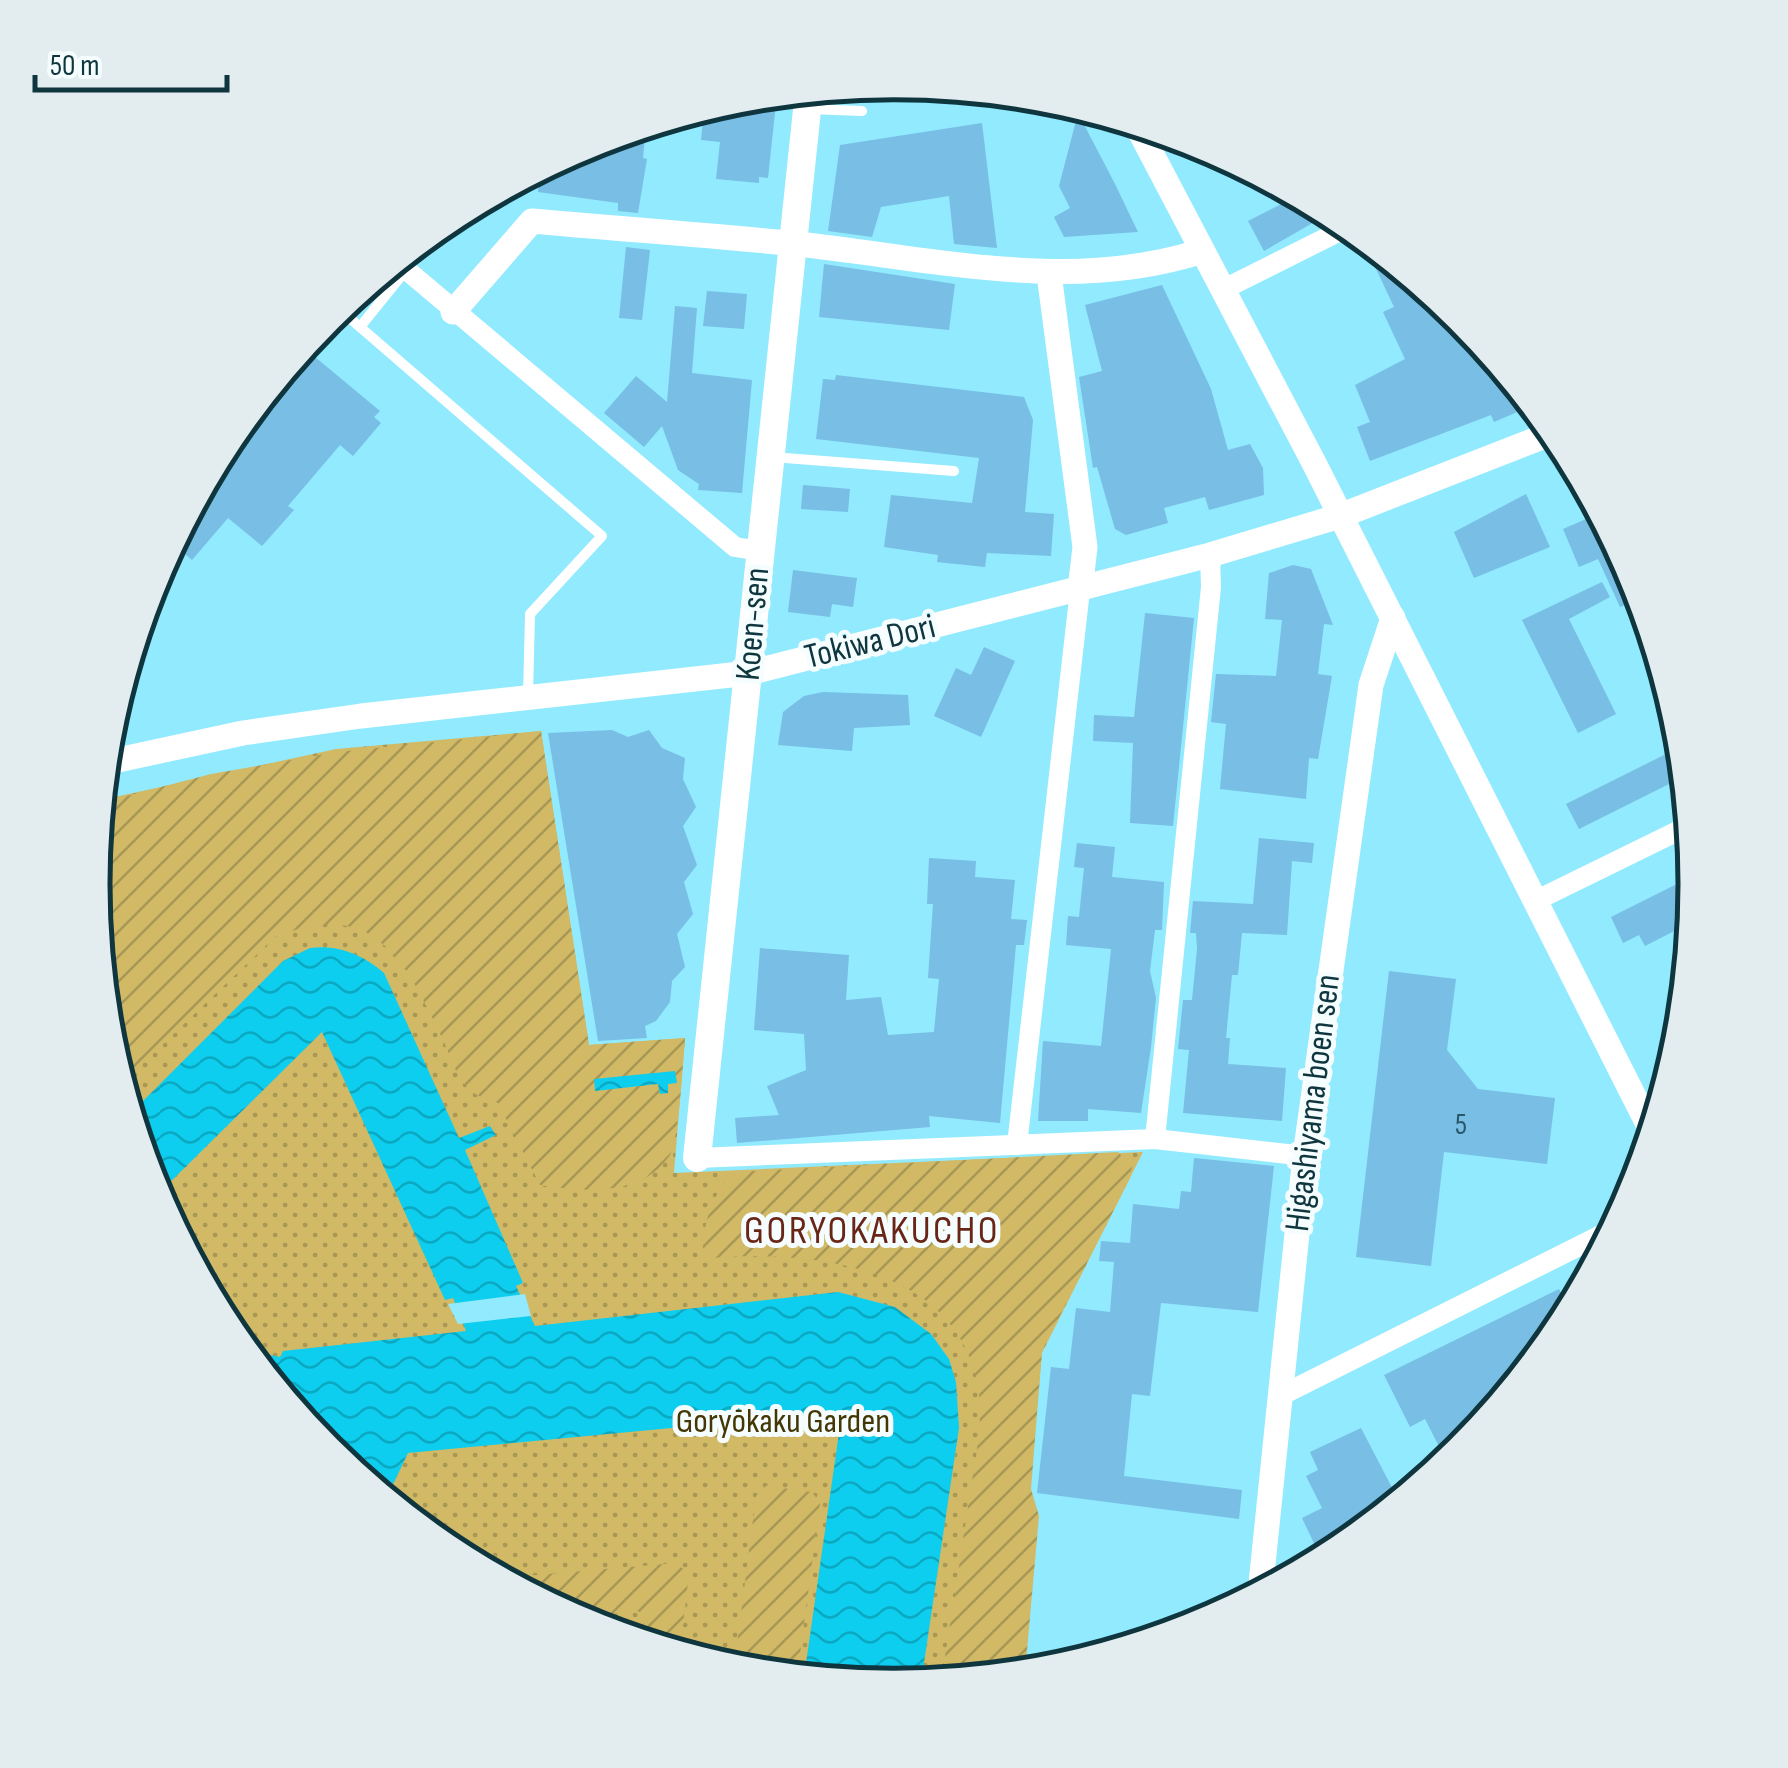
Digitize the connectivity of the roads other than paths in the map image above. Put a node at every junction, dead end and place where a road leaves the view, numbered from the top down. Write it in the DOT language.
graph roads {
  1 [pos="826,104"];
  2 [pos="808,105"];
  3 [pos="862,111"];
  4 [pos="1145,142"];
  5 [pos="1333,234"];
  6 [pos="795,244"];
  7 [pos="1202,252"];
  8 [pos="406,271"];
  9 [pos="1049,274"];
  10 [pos="387,287"];
  11 [pos="1224,289"];
  12 [pos="453,312"];
  13 [pos="351,319"];
  14 [pos="360,327"];
  15 [pos="1539,438"];
  16 [pos="772,457"];
  17 [pos="954,471"];
  18 [pos="1340,516"];
  19 [pos="760,552"];
  20 [pos="1210,555"];
  21 [pos="1080,590"];
  22 [pos="1392,618"];
  23 [pos="748,674"];
  24 [pos="529,700"];
  25 [pos="121,759"];
  26 [pos="1676,832"];
  27 [pos="1535,901"];
  28 [pos="1643,1114"];
  29 [pos="1155,1139"];
  30 [pos="1018,1145"];
  31 [pos="1304,1156"];
  32 [pos="698,1158"];
  33 [pos="1593,1239"];
  34 [pos="1278,1397"];
  35 [pos="1262,1576"];
  1 -- 3 [label="lane"];
  2 -- 6 [label="main road, Koen-sen"];
  4 -- 7 [label="street"];
  5 -- 11 [label="street"];
  6 -- 9 [label="street"];
  6 -- 12 [label="street"];
  6 -- 16 [label="main road, Koen-sen"];
  7 -- 9 [label="street"];
  7 -- 11 [label="street"];
  8 -- 12 [label="street"];
  9 -- 21 [label="street"];
  10 -- 14 [label="lane"];
  11 -- 18 [label="street"];
  12 -- 19 [label="street"];
  13 -- 14 [label="lane"];
  14 -- 24 [label="lane"];
  15 -- 18 [label="street, Tokiwa Dori"];
  16 -- 17 [label="lane"];
  16 -- 19 [label="main road, Koen-sen"];
  18 -- 20 [label="street, Tokiwa Dori"];
  18 -- 22 [label="street"];
  19 -- 23 [label="main road, Koen-sen"];
  20 -- 21 [label="street, Tokiwa Dori"];
  20 -- 29 [label="street"];
  21 -- 23 [label="street, Tokiwa Dori"];
  21 -- 30 [label="street"];
  22 -- 27 [label="street"];
  22 -- 31 [label="street, Higashiyama boen sen"];
  23 -- 24 [label="street, Tokiwa Dori"];
  23 -- 32 [label="main road, Koen-sen"];
  24 -- 25 [label="street, Tokiwa Dori"];
  26 -- 27 [label="street"];
  27 -- 28 [label="street"];
  29 -- 30 [label="street"];
  29 -- 31 [label="street"];
  30 -- 32 [label="street"];
  31 -- 34 [label="street, Higashiyama boen sen"];
  33 -- 34 [label="street"];
  34 -- 35 [label="street, Higashiyama boen sen"];
}
